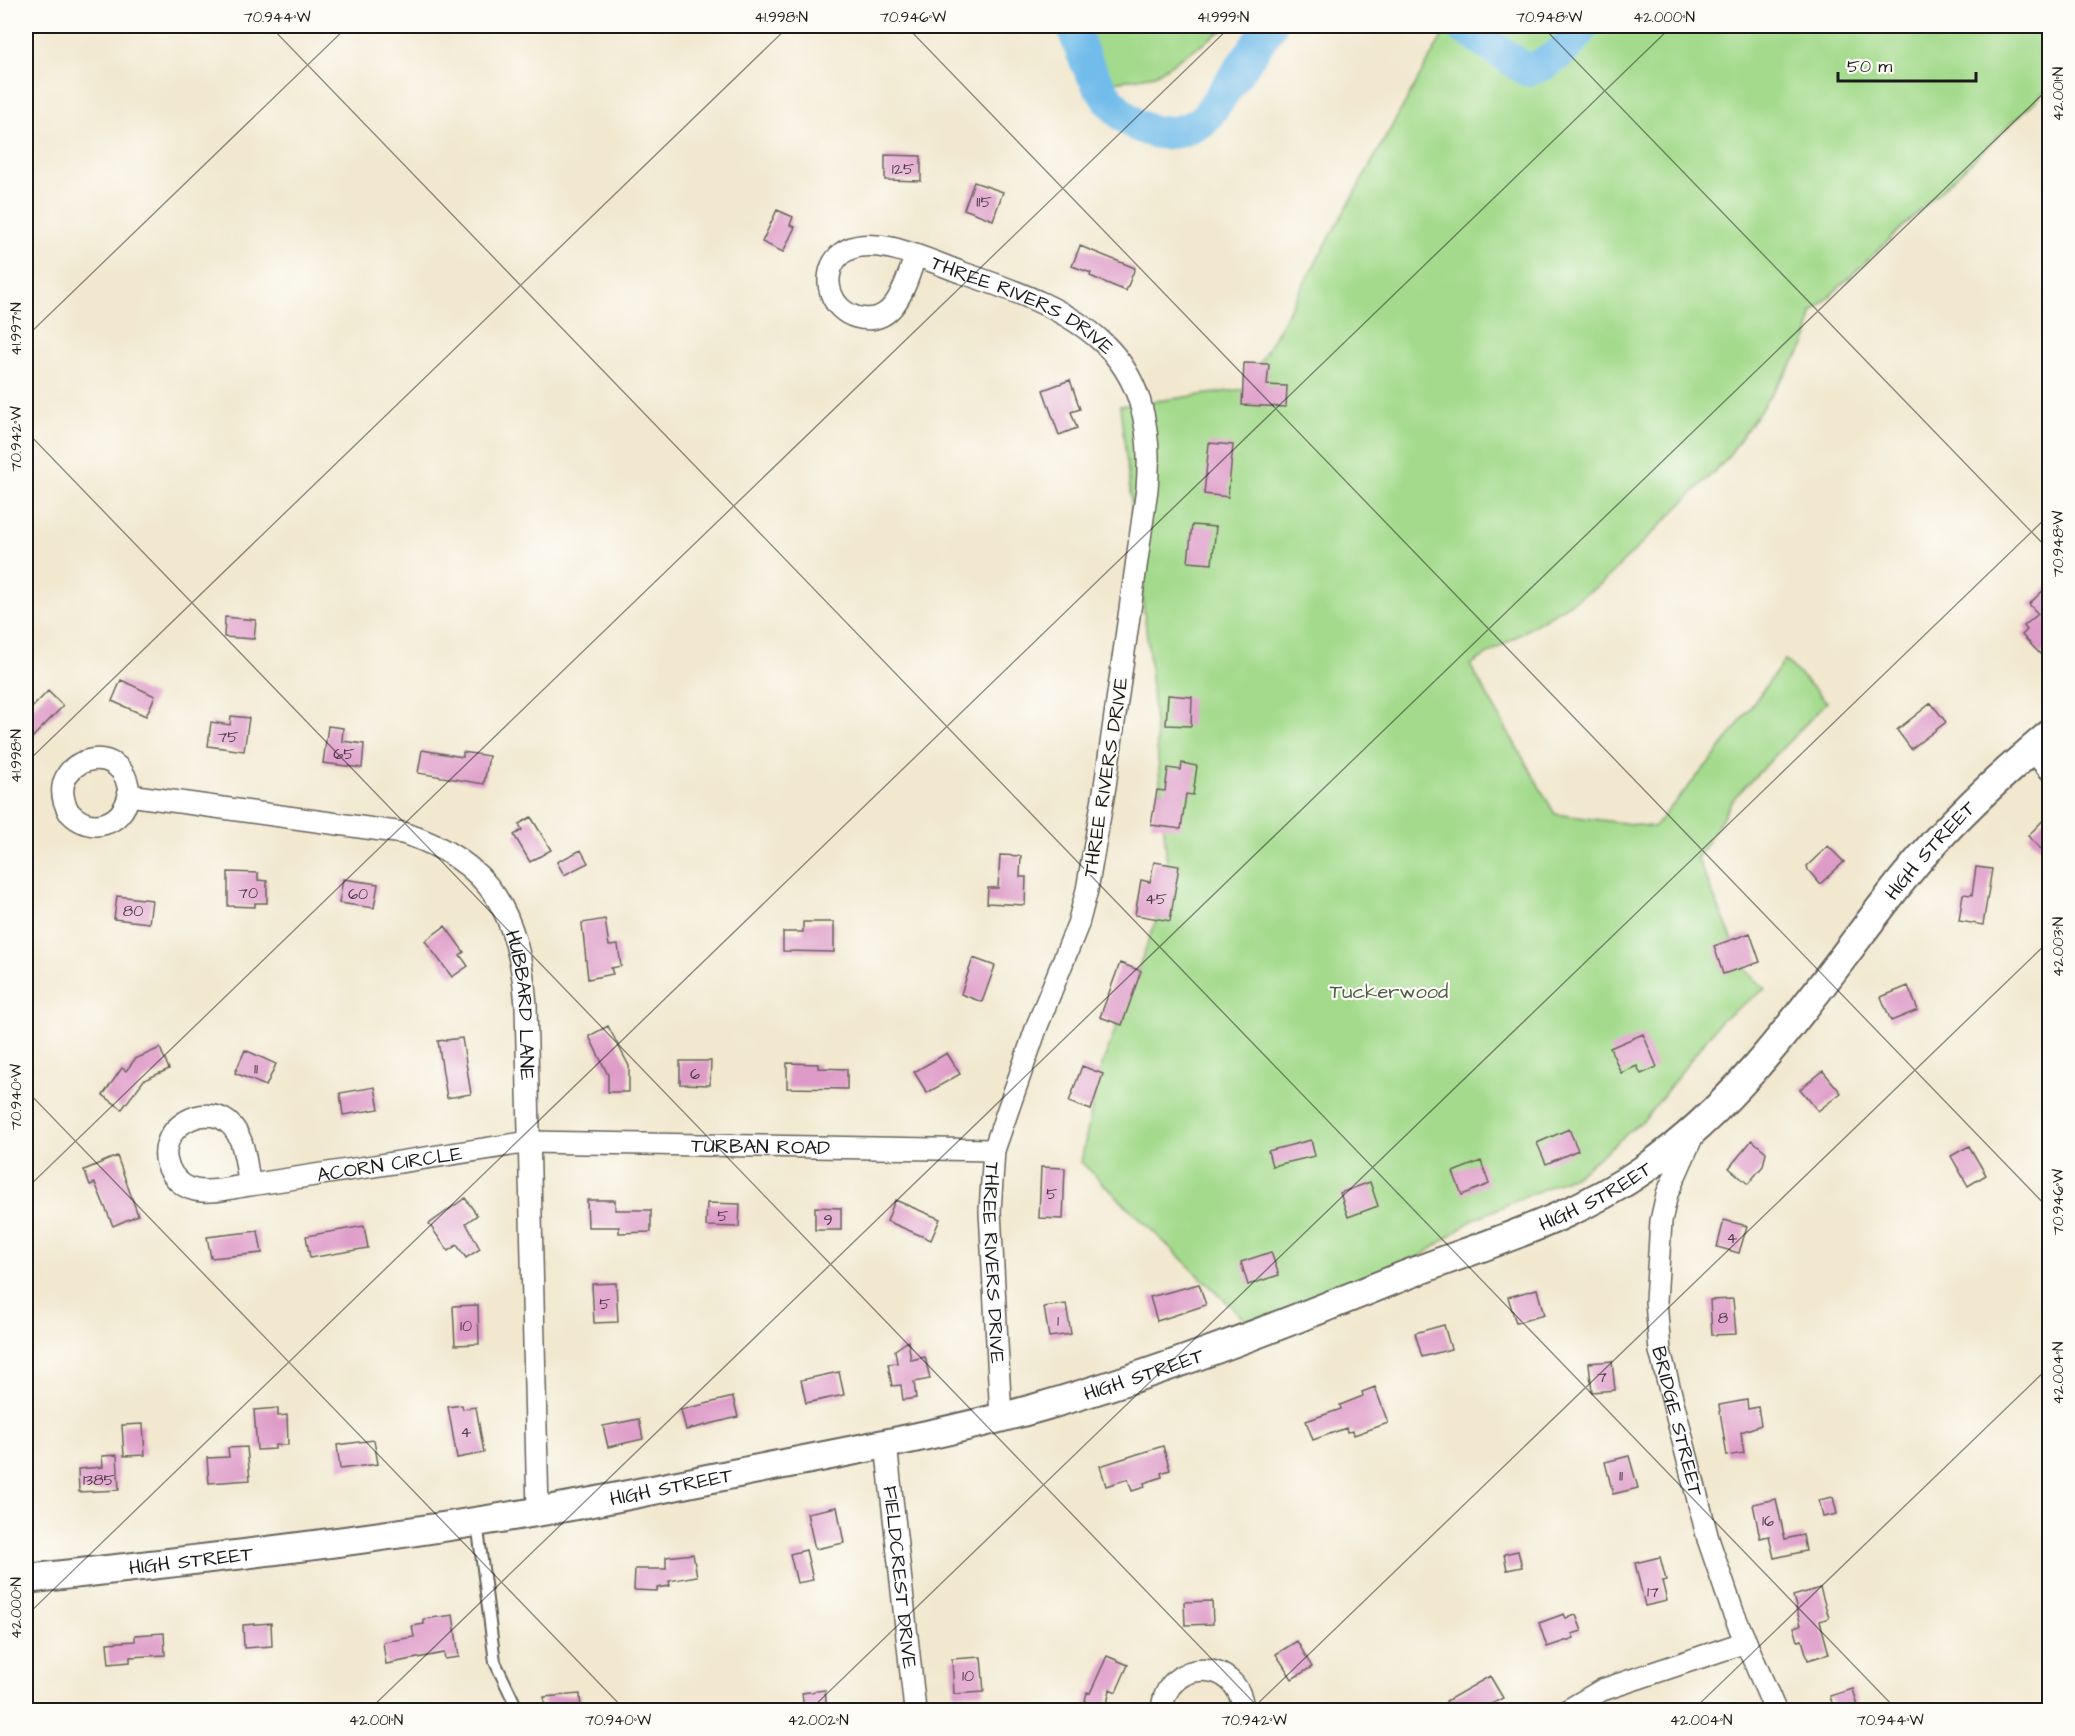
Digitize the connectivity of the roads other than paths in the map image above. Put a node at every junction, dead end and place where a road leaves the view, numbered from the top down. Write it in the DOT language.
graph roads {
  1 [pos="915,257"];
  2 [pos="2049,734"];
  3 [pos="2027,753"];
  4 [pos="2049,778"];
  5 [pos="129,795"];
  6 [pos="1698,1125"];
  7 [pos="530,1142"];
  8 [pos="994,1150"];
  9 [pos="250,1185"];
  10 [pos="1001,1418"];
  11 [pos="886,1444"];
  12 [pos="538,1512"];
  13 [pos="477,1521"];
  14 [pos="26,1579"];
  15 [pos="1746,1642"];
  16 [pos="518,1710"];
  17 [pos="915,1710"];
  18 [pos="1162,1710"];
  19 [pos="1243,1710"];
  20 [pos="1568,1710"];
  21 [pos="1775,1710"];
  1 -- 8 [label="street, THREE RIVERS DRIVE"];
  2 -- 3 [label="street, HIGH STREET"];
  3 -- 4 [label="lane"];
  3 -- 6 [label="street, HIGH STREET"];
  5 -- 7 [label="street, HUBBARD LANE"];
  6 -- 10 [label="street, HIGH STREET"];
  6 -- 15 [label="street, BRIDGE STREET"];
  7 -- 8 [label="street, TURBAN ROAD"];
  7 -- 9 [label="street, ACORN CIRCLE"];
  7 -- 12 [label="street, HUBBARD LANE"];
  8 -- 10 [label="street, THREE RIVERS DRIVE"];
  10 -- 11 [label="street, HIGH STREET"];
  11 -- 12 [label="street, HIGH STREET"];
  11 -- 17 [label="street, FIELDCREST DRIVE"];
  12 -- 13 [label="street, HIGH STREET"];
  13 -- 14 [label="street, HIGH STREET"];
  13 -- 16 [label="lane"];
  15 -- 20 [label="street"];
  15 -- 21 [label="street, BRIDGE STREET"];
  18 -- 19 [label="street"];
}
